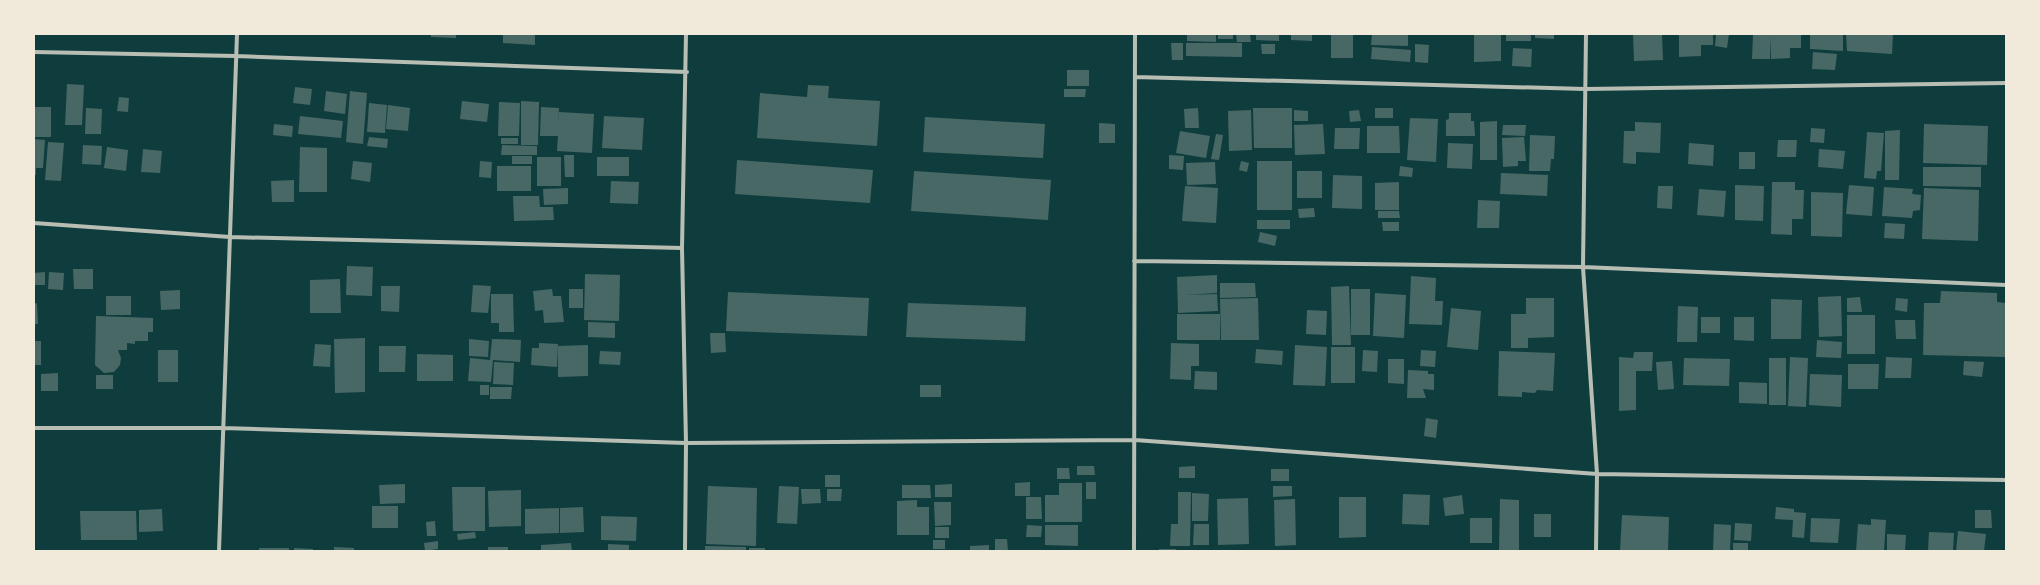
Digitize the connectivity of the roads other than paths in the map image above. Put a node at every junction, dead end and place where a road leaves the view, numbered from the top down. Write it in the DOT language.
graph roads {
  1 [pos="237,34"];
  2 [pos="686,34"];
  3 [pos="1135,34"];
  4 [pos="1586,34"];
  5 [pos="34,52"];
  6 [pos="236,56"];
  7 [pos="687,72"];
  8 [pos="1134,77"];
  9 [pos="2006,84"];
  10 [pos="1585,89"];
  11 [pos="34,223"];
  12 [pos="230,237"];
  13 [pos="682,248"];
  14 [pos="1134,261"];
  15 [pos="1583,267"];
  16 [pos="2006,285"];
  17 [pos="34,428"];
  18 [pos="223,428"];
  19 [pos="1135,440"];
  20 [pos="686,443"];
  21 [pos="1597,474"];
  22 [pos="2006,480"];
  23 [pos="219,551"];
  24 [pos="685,551"];
  25 [pos="1134,551"];
  26 [pos="1596,551"];
  1 -- 6 [label="street"];
  2 -- 7 [label="street"];
  3 -- 8 [label="street"];
  4 -- 10 [label="street"];
  5 -- 6 [label="street"];
  6 -- 7 [label="street"];
  6 -- 12 [label="street"];
  7 -- 13 [label="street"];
  8 -- 10 [label="street"];
  8 -- 14 [label="street"];
  9 -- 10 [label="street"];
  10 -- 15 [label="street"];
  11 -- 12 [label="street"];
  12 -- 13 [label="street"];
  12 -- 18 [label="street"];
  13 -- 20 [label="street"];
  14 -- 15 [label="street"];
  14 -- 19 [label="street"];
  15 -- 16 [label="street"];
  15 -- 21 [label="street"];
  17 -- 18 [label="street"];
  18 -- 20 [label="street"];
  18 -- 23 [label="street"];
  19 -- 20 [label="street"];
  19 -- 21 [label="street"];
  19 -- 25 [label="street"];
  20 -- 24 [label="street"];
  21 -- 22 [label="street"];
  21 -- 26 [label="street"];
}
